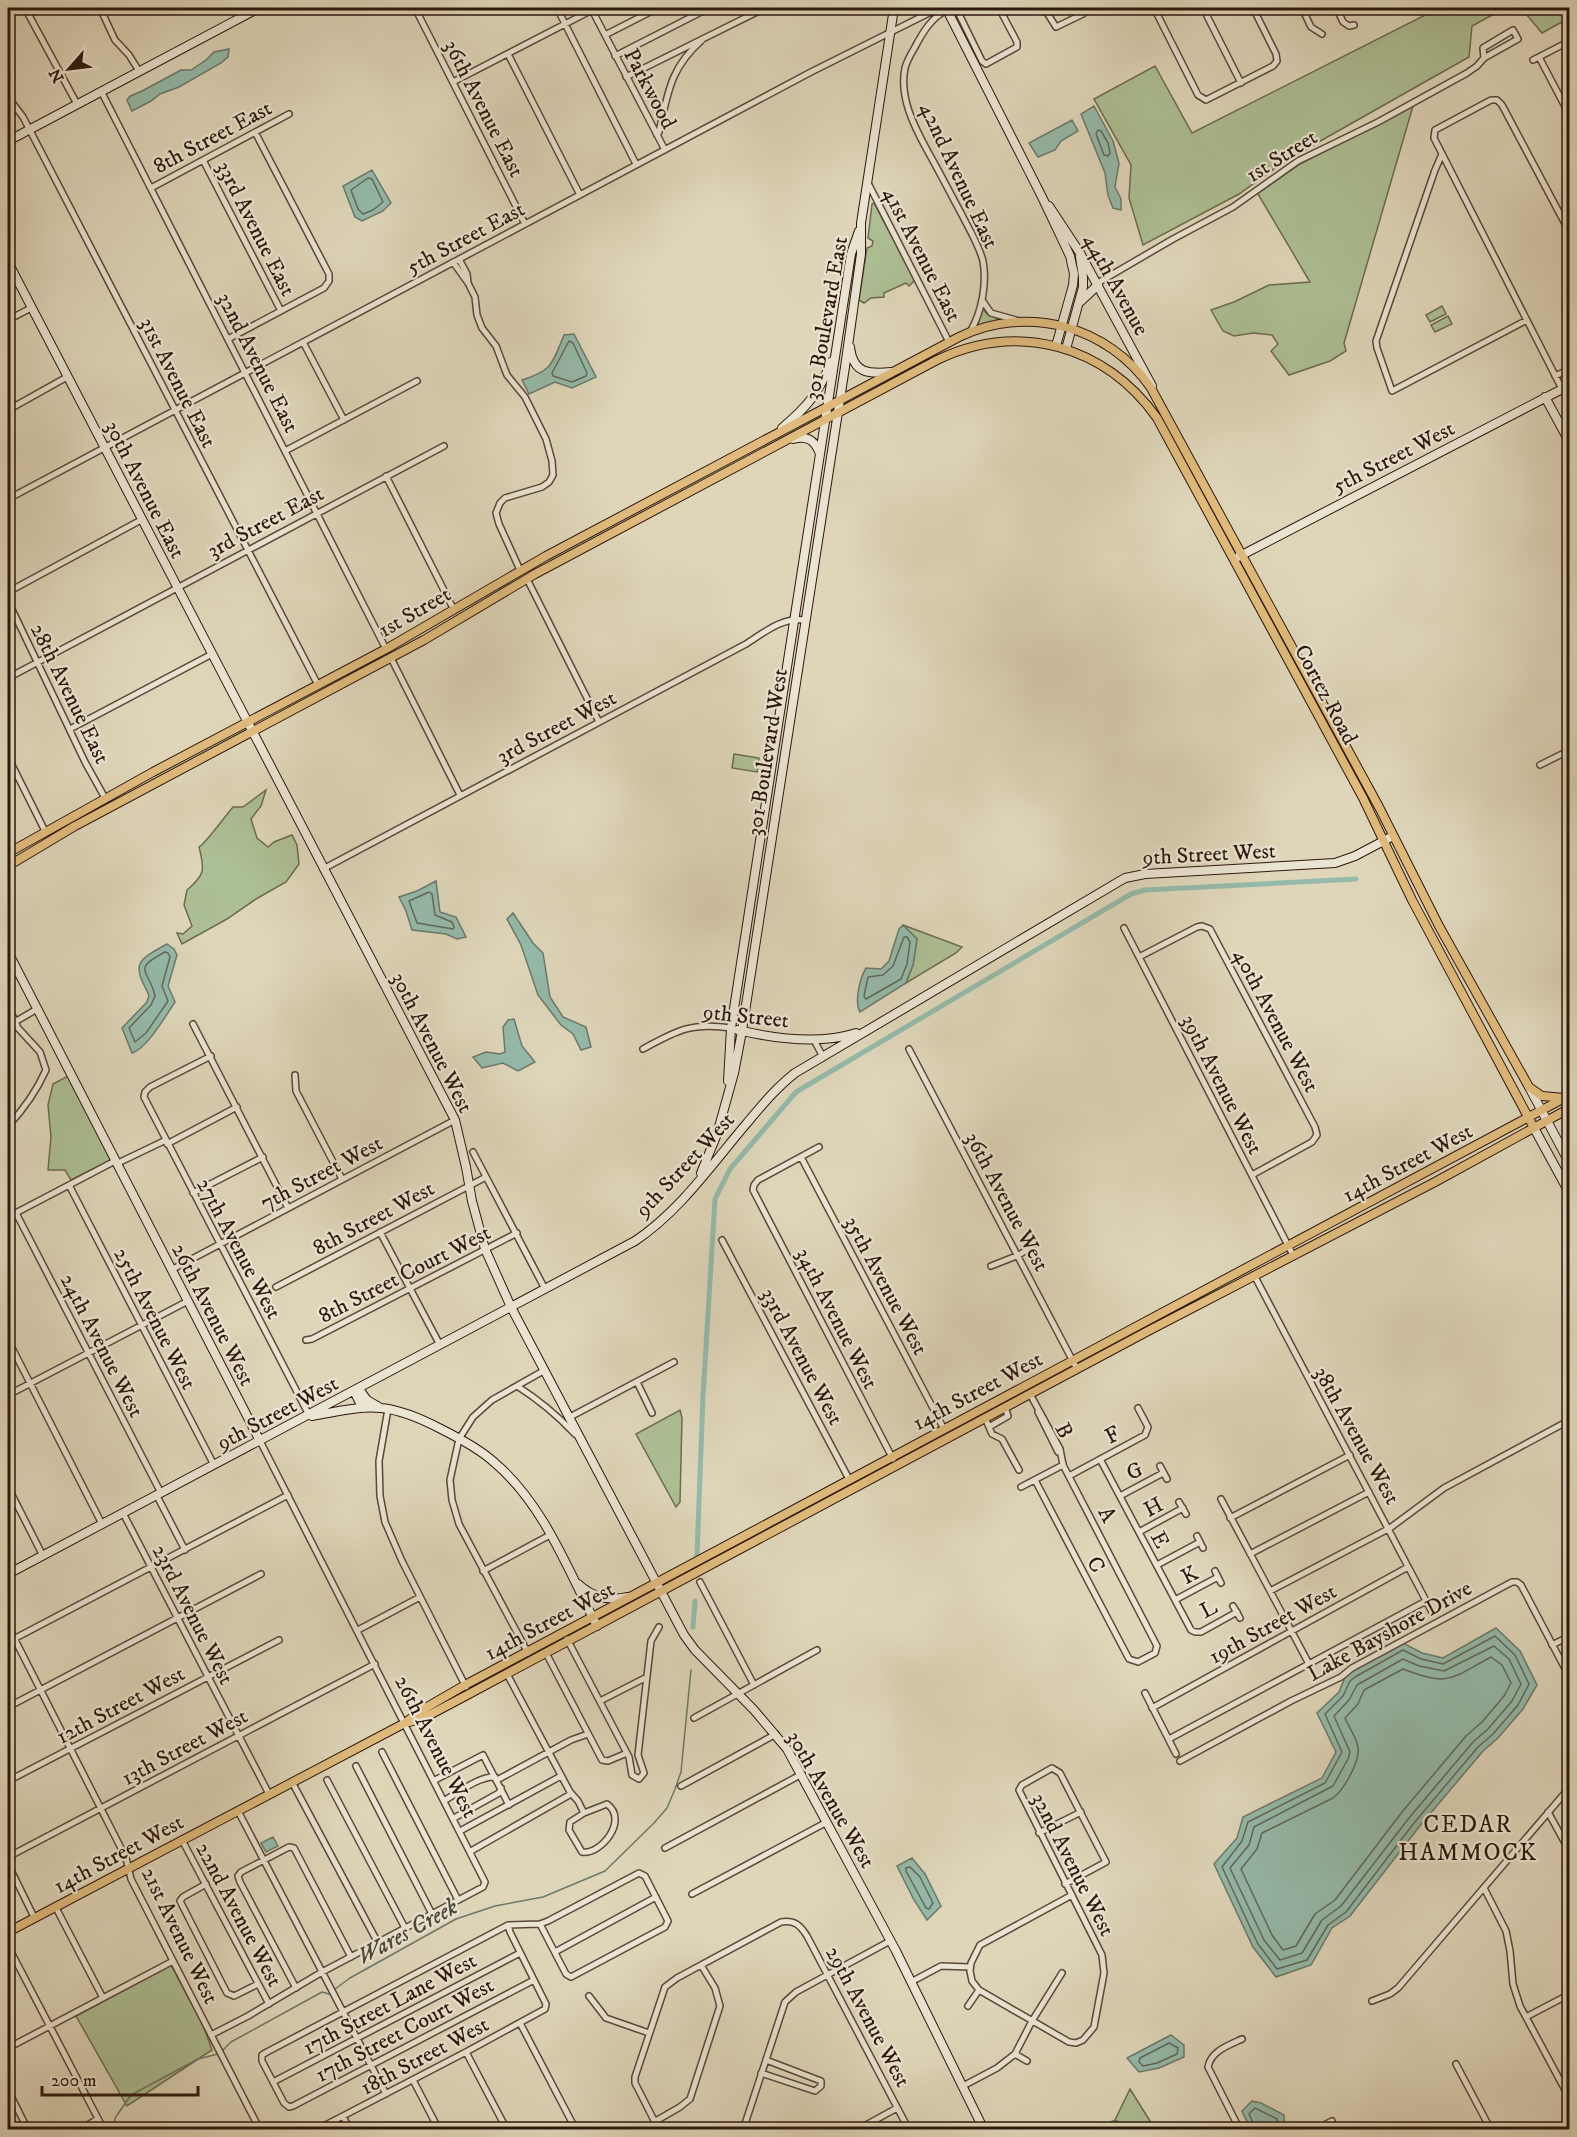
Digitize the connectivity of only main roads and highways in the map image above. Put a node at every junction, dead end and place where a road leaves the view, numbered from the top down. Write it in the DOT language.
graph roads {
  1 [pos="259,8"];
  2 [pos="894,8"];
  3 [pos="944,8"];
  4 [pos="8,141"];
  5 [pos="1042,197"];
  6 [pos="861,224"];
  7 [pos="1075,244"];
  8 [pos="8,262"];
  9 [pos="1098,285"];
  10 [pos="1078,305"];
  11 [pos="1061,325"];
  12 [pos="1072,328"];
  13 [pos="849,334"];
  14 [pos="949,342"];
  15 [pos="1056,346"];
  16 [pos="1066,349"];
  17 [pos="836,350"];
  18 [pos="893,372"];
  19 [pos="1566,387"];
  20 [pos="1155,393"];
  21 [pos="1545,398"];
  22 [pos="840,401"];
  23 [pos="828,407"];
  24 [pos="837,413"];
  25 [pos="826,418"];
  26 [pos="771,442"];
  27 [pos="1569,443"];
  28 [pos="820,454"];
  29 [pos="596,530"];
  30 [pos="1242,554"];
  31 [pos="1234,559"];
  32 [pos="520,570"];
  33 [pos="526,579"];
  34 [pos="454,610"];
  35 [pos="466,615"];
  36 [pos="391,658"];
  37 [pos="248,722"];
  38 [pos="253,732"];
  39 [pos="178,759"];
  40 [pos="105,798"];
  41 [pos="117,804"];
  42 [pos="1389,838"];
  43 [pos="51,840"];
  44 [pos="8,853"];
  45 [pos="8,866"];
  46 [pos="8,952"];
  47 [pos="872,1027"];
  48 [pos="731,1028"];
  49 [pos="742,1031"];
  50 [pos="1529,1087"];
  51 [pos="727,1096"];
  52 [pos="1567,1096"];
  53 [pos="1569,1108"];
  54 [pos="1541,1110"];
  55 [pos="1529,1117"];
  56 [pos="1547,1121"];
  57 [pos="1534,1128"];
  58 [pos="1569,1164"];
  59 [pos="1430,1170"];
  60 [pos="688,1191"];
  61 [pos="1569,1194"];
  62 [pos="1388,1207"];
  63 [pos="511,1307"];
  64 [pos="357,1390"];
  65 [pos="364,1408"];
  66 [pos="384,1408"];
  67 [pos="307,1416"];
  68 [pos="260,1441"];
  69 [pos="8,1574"];
  70 [pos="574,1581"];
  71 [pos="655,1583"];
  72 [pos="660,1592"];
  73 [pos="630,1597"];
  74 [pos="593,1617"];
  75 [pos="597,1626"];
  76 [pos="405,1723"];
  77 [pos="8,1932"];
  78 [pos="984,2130"];
  1 -- 4 [label="main road"];
  2 -- 6 [label="main road, 301 Boulevard East"];
  3 -- 5 [label="main road"];
  5 -- 7 [label="main road, 44th Avenue"];
  5 -- 11 [label="main road"];
  6 -- 13 [label="main road, 301 Boulevard East"];
  6 -- 17 [label="main road, 301 Boulevard East"];
  7 -- 9 [label="main road, 44th Avenue"];
  7 -- 10 [label="main road"];
  8 -- 37 [label="main road, 30th Avenue East"];
  9 -- 10 [label="main road"];
  9 -- 20 [label="main road, 44th Avenue"];
  10 -- 12 [label="main road"];
  11 -- 12 [label="main road, Cortez Road"];
  11 -- 14 [label="main road, Cortez Road"];
  11 -- 15 [label="main road"];
  12 -- 16 [label="main road"];
  12 -- 20 [label="main road, Cortez Road"];
  13 -- 18 [label="main road"];
  13 -- 22 [label="main road, 301 Boulevard East"];
  14 -- 18 [label="main road, 1st Street"];
  15 -- 16 [label="main road, Cortez Road"];
  15 -- 24 [label="main road, Cortez Road"];
  16 -- 31 [label="main road, Cortez Road"];
  17 -- 23 [label="main road, 301 Boulevard East"];
  17 -- 26 [label="main road"];
  18 -- 22 [label="main road, 1st Street"];
  19 -- 21 [label="main road, 5th Street West"];
  20 -- 30 [label="main road, Cortez Road"];
  21 -- 27 [label="main road"];
  21 -- 30 [label="main road, 5th Street West"];
  22 -- 23 [label="main road, 1st Street"];
  22 -- 24 [label="main road, 301 Boulevard East"];
  23 -- 25 [label="main road, 301 Boulevard East"];
  23 -- 26 [label="main road, 1st Street"];
  24 -- 25 [label="main road, 1st Street"];
  24 -- 49 [label="main road, 301 Boulevard West"];
  25 -- 26 [label="main road, 1st Street"];
  25 -- 28 [label="main road, 301 Boulevard West"];
  26 -- 28 [label="main road"];
  26 -- 29 [label="main road, 1st Street"];
  26 -- 33 [label="main road, 1st Street"];
  28 -- 48 [label="main road, 301 Boulevard West"];
  29 -- 32 [label="main road, 1st Street"];
  29 -- 33 [label="main road"];
  30 -- 31 [label="main road, 5th Street West"];
  30 -- 42 [label="main road, Cortez Road"];
  31 -- 42 [label="main road, Cortez Road"];
  32 -- 34 [label="main road, 1st Street"];
  32 -- 35 [label="main road"];
  33 -- 35 [label="main road, 1st Street"];
  34 -- 36 [label="main road"];
  34 -- 37 [label="main road, 1st Street"];
  35 -- 36 [label="main road, 1st Street"];
  36 -- 38 [label="main road, 1st Street"];
  37 -- 38 [label="main road, 30th Avenue East"];
  37 -- 39 [label="main road, 1st Street"];
  38 -- 41 [label="main road, 1st Street"];
  38 -- 63 [label="main road, 30th Avenue West"];
  39 -- 40 [label="main road, 1st Street"];
  39 -- 41 [label="main road"];
  40 -- 43 [label="main road"];
  40 -- 44 [label="main road, 1st Street"];
  41 -- 43 [label="main road, 1st Street"];
  42 -- 47 [label="main road, 9th Street West"];
  42 -- 50 [label="main road, Cortez Road"];
  42 -- 55 [label="main road, Cortez Road"];
  43 -- 45 [label="main road, 1st Street"];
  46 -- 68 [label="main road, 26th Avenue West"];
  47 -- 49 [label="main road, 9th Street"];
  47 -- 60 [label="main road, 9th Street West"];
  48 -- 49 [label="main road, 9th Street"];
  48 -- 51 [label="main road, 301 Boulevard West"];
  49 -- 51 [label="main road, 301 Boulevard West"];
  50 -- 52 [label="main road"];
  50 -- 54 [label="main road, Cortez Road"];
  51 -- 60 [label="main road, 301 Boulevard West"];
  52 -- 54 [label="main road, 14th Street West"];
  53 -- 56 [label="main road, 14th Street West"];
  54 -- 55 [label="main road, 14th Street West"];
  54 -- 56 [label="main road, Cortez Road"];
  55 -- 57 [label="main road, Cortez Road"];
  55 -- 59 [label="main road, 14th Street West"];
  56 -- 57 [label="main road, 14th Street West"];
  56 -- 58 [label="main road, Cortez Road"];
  57 -- 61 [label="main road, Cortez Road"];
  57 -- 62 [label="main road, 14th Street West"];
  59 -- 62 [label="main road"];
  59 -- 71 [label="main road, 14th Street West"];
  60 -- 63 [label="main road, 9th Street West"];
  62 -- 72 [label="main road, 14th Street West"];
  63 -- 64 [label="main road, 9th Street West"];
  63 -- 71 [label="main road, 30th Avenue West"];
  64 -- 65 [label="main road"];
  64 -- 66 [label="main road"];
  64 -- 67 [label="main road, 9th Street West"];
  65 -- 66 [label="main road"];
  65 -- 67 [label="main road"];
  66 -- 70 [label="main road"];
  67 -- 68 [label="main road, 9th Street West"];
  68 -- 69 [label="main road, 9th Street West"];
  70 -- 73 [label="main road"];
  70 -- 74 [label="main road"];
  71 -- 72 [label="main road, 30th Avenue West"];
  71 -- 73 [label="main road, 14th Street West"];
  72 -- 75 [label="main road, 14th Street West"];
  72 -- 78 [label="main road, 30th Avenue West"];
  73 -- 74 [label="main road, 14th Street West"];
  74 -- 75 [label="main road"];
  74 -- 76 [label="main road, 14th Street West"];
  75 -- 76 [label="main road, 14th Street West"];
  76 -- 77 [label="main road, 14th Street West"];
}
